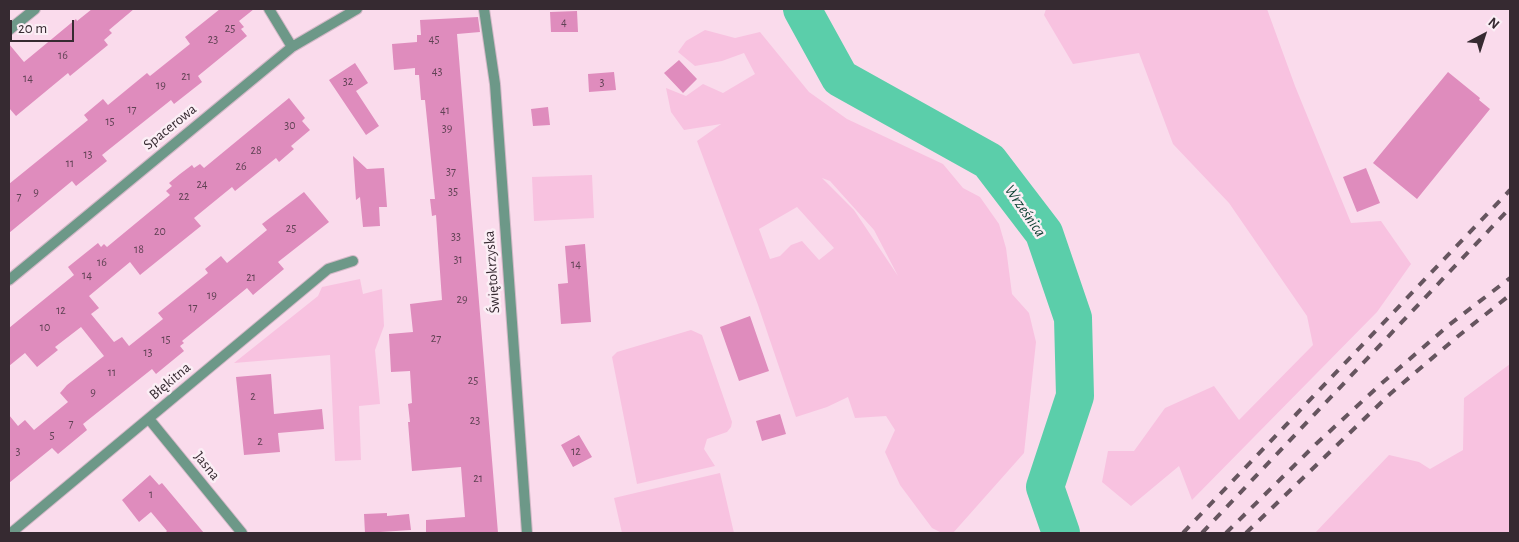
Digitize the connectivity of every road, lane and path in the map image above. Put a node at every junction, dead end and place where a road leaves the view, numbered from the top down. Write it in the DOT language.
graph roads {
  1 [pos="35,9"];
  2 [pos="269,9"];
  3 [pos="357,9"];
  4 [pos="484,9"];
  5 [pos="9,30"];
  6 [pos="292,47"];
  7 [pos="354,261"];
  8 [pos="9,280"];
  9 [pos="149,419"];
  10 [pos="11,533"];
  11 [pos="242,533"];
  12 [pos="527,533"];
  1 -- 5 [label="street"];
  2 -- 6 [label="street"];
  3 -- 6 [label="street, Spacerowa"];
  4 -- 12 [label="street, Świętokrzyska"];
  6 -- 8 [label="street, Spacerowa"];
  7 -- 9 [label="street, Błękitna"];
  9 -- 10 [label="street, Błękitna"];
  9 -- 11 [label="street, Jasna"];
}
